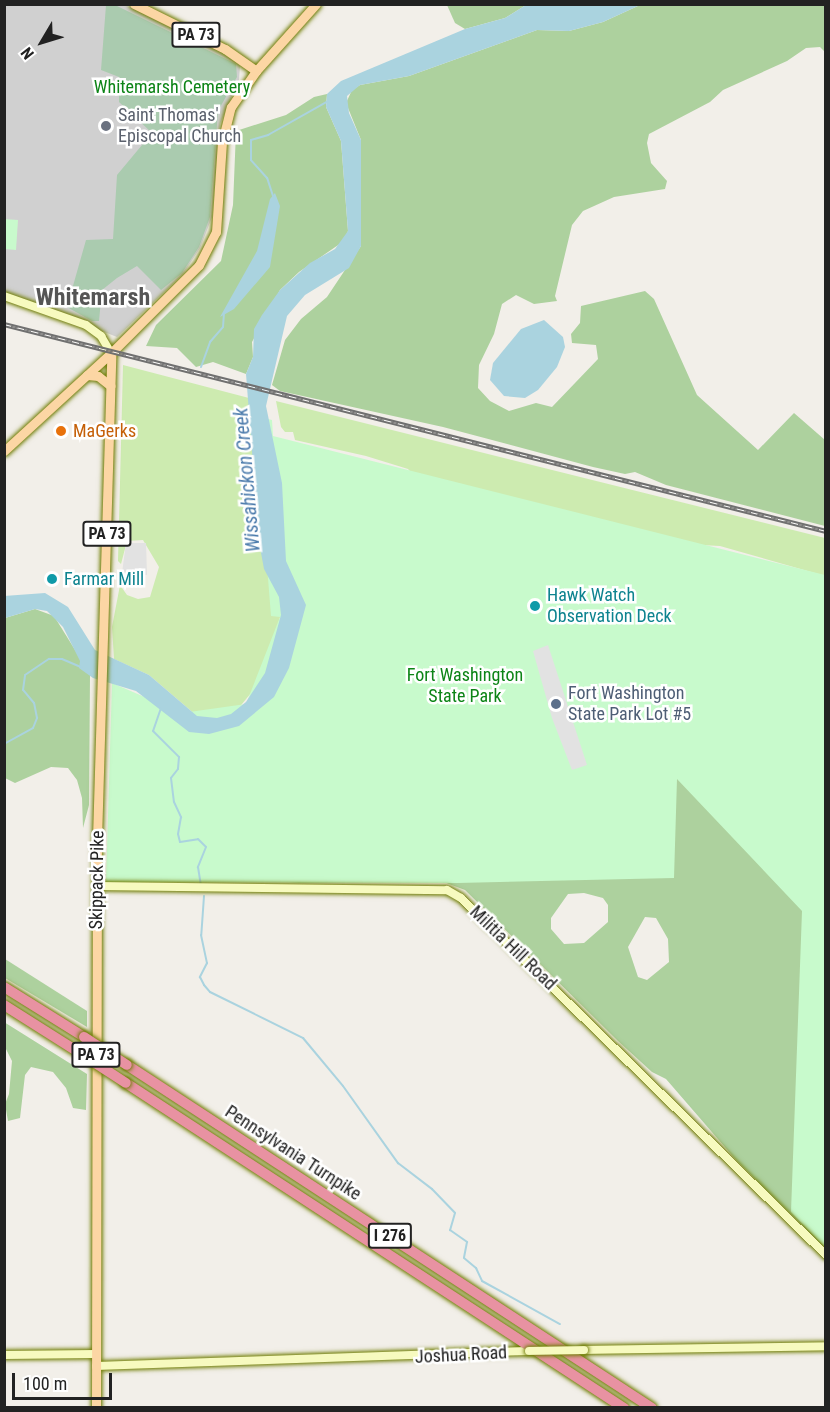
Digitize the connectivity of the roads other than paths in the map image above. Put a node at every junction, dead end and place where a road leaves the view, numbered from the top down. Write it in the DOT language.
graph roads {
  1 [pos="134,4"];
  2 [pos="316,4"];
  3 [pos="256,71"];
  4 [pos="4,296"];
  5 [pos="111,353"];
  6 [pos="87,375"];
  7 [pos="111,386"];
  8 [pos="4,451"];
  9 [pos="97,886"];
  10 [pos="4,987"];
  11 [pos="4,1005"];
  12 [pos="825,1255"];
  13 [pos="825,1346"];
  14 [pos="95,1354"];
  15 [pos="4,1355"];
  16 [pos="96,1366"];
  17 [pos="96,1407"];
  18 [pos="624,1407"];
  19 [pos="652,1407"];
  1 -- 3 [label="main road, PA 73"];
  2 -- 3 [label="main road"];
  3 -- 5 [label="main road"];
  4 -- 5 [label="street"];
  5 -- 6 [label="main road"];
  5 -- 7 [label="main road, Skippack Pike / PA 73"];
  6 -- 7 [label="main road"];
  6 -- 8 [label="main road"];
  7 -- 9 [label="main road, Skippack Pike / PA 73"];
  9 -- 12 [label="street, Militia Hill Road"];
  9 -- 14 [label="main road, Skippack Pike / PA 73"];
  10 -- 19 [label="highway, Pennsylvania Turnpike / I 276, bridge"];
  11 -- 18 [label="highway, Pennsylvania Turnpike / I 276, bridge"];
  13 -- 16 [label="street, Joshua Road, bridge"];
  14 -- 15 [label="street"];
  14 -- 16 [label="main road, Skippack Pike / PA 73"];
  16 -- 17 [label="main road, Skippack Pike / PA 73"];
}
